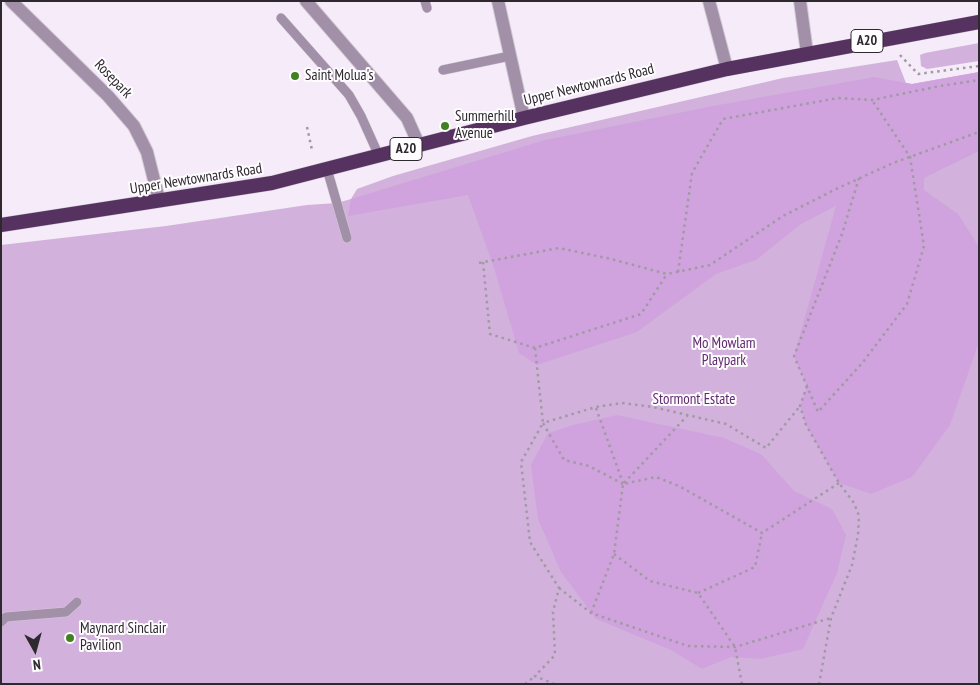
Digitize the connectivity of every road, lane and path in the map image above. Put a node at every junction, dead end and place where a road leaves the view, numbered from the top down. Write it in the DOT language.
graph roads {
  1 [pos="11,1"];
  2 [pos="306,1"];
  3 [pos="498,1"];
  4 [pos="710,1"];
  5 [pos="800,1"];
  6 [pos="281,18"];
  7 [pos="979,22"];
  8 [pos="807,53"];
  9 [pos="900,55"];
  10 [pos="510,56"];
  11 [pos="979,66"];
  12 [pos="727,68"];
  13 [pos="443,70"];
  14 [pos="979,80"];
  15 [pos="872,100"];
  16 [pos="524,118"];
  17 [pos="307,126"];
  18 [pos="979,132"];
  19 [pos="419,145"];
  20 [pos="312,150"];
  21 [pos="379,156"];
  22 [pos="910,157"];
  23 [pos="327,169"];
  24 [pos="859,178"];
  25 [pos="159,200"];
  26 [pos="1,224"];
  27 [pos="347,238"];
  28 [pos="483,262"];
  29 [pos="478,263"];
  30 [pos="678,272"];
  31 [pos="667,274"];
  32 [pos="535,348"];
  33 [pos="807,386"];
  34 [pos="800,406"];
  35 [pos="596,408"];
  36 [pos="688,416"];
  37 [pos="542,423"];
  38 [pos="839,483"];
  39 [pos="623,484"];
  40 [pos="762,533"];
  41 [pos="614,554"];
  42 [pos="558,588"];
  43 [pos="698,593"];
  44 [pos="77,602"];
  45 [pos="591,613"];
  46 [pos="832,618"];
  47 [pos="1,622"];
  48 [pos="735,647"];
  49 [pos="535,676"];
  50 [pos="525,684"];
  51 [pos="554,684"];
  52 [pos="742,684"];
  53 [pos="819,684"];
  1 -- 25 [label="street, Rosepark"];
  2 -- 19 [label="street"];
  3 -- 10 [label="street"];
  4 -- 12 [label="street"];
  5 -- 8 [label="street"];
  6 -- 21 [label="lane"];
  7 -- 8 [label="highway, Upper Newtownards Road / A20"];
  8 -- 12 [label="highway, Upper Newtownards Road / A20"];
  9 -- 11 [label="path"];
  10 -- 13 [label="lane"];
  10 -- 16 [label="street"];
  12 -- 16 [label="highway, Upper Newtownards Road / A20"];
  14 -- 15 [label="path"];
  15 -- 22 [label="path"];
  15 -- 30 [label="path"];
  16 -- 19 [label="highway, Upper Newtownards Road / A20"];
  17 -- 20 [label="path"];
  18 -- 22 [label="path"];
  19 -- 21 [label="highway, Upper Newtownards Road / A20"];
  21 -- 23 [label="highway, Upper Newtownards Road / A20"];
  22 -- 24 [label="path"];
  22 -- 33 [label="path"];
  23 -- 25 [label="highway, Upper Newtownards Road / A20"];
  23 -- 27 [label="lane"];
  24 -- 30 [label="path"];
  24 -- 33 [label="path"];
  25 -- 26 [label="highway, Upper Newtownards Road / A20"];
  28 -- 29 [label="path"];
  28 -- 31 [label="path"];
  28 -- 32 [label="path"];
  30 -- 31 [label="path"];
  31 -- 32 [label="path"];
  32 -- 37 [label="path"];
  33 -- 34 [label="path"];
  34 -- 36 [label="path"];
  34 -- 38 [label="path"];
  35 -- 36 [label="path"];
  35 -- 37 [label="path"];
  35 -- 39 [label="path"];
  36 -- 39 [label="path"];
  37 -- 39 [label="path"];
  37 -- 42 [label="path"];
  38 -- 40 [label="path"];
  38 -- 46 [label="path"];
  39 -- 40 [label="path"];
  39 -- 41 [label="path"];
  40 -- 43 [label="path"];
  41 -- 43 [label="path"];
  41 -- 45 [label="path"];
  42 -- 45 [label="path"];
  42 -- 49 [label="path"];
  43 -- 48 [label="path"];
  44 -- 47 [label="lane"];
  45 -- 48 [label="path"];
  46 -- 48 [label="path"];
  46 -- 53 [label="path"];
  48 -- 52 [label="path"];
  49 -- 50 [label="path"];
  49 -- 51 [label="path"];
}
